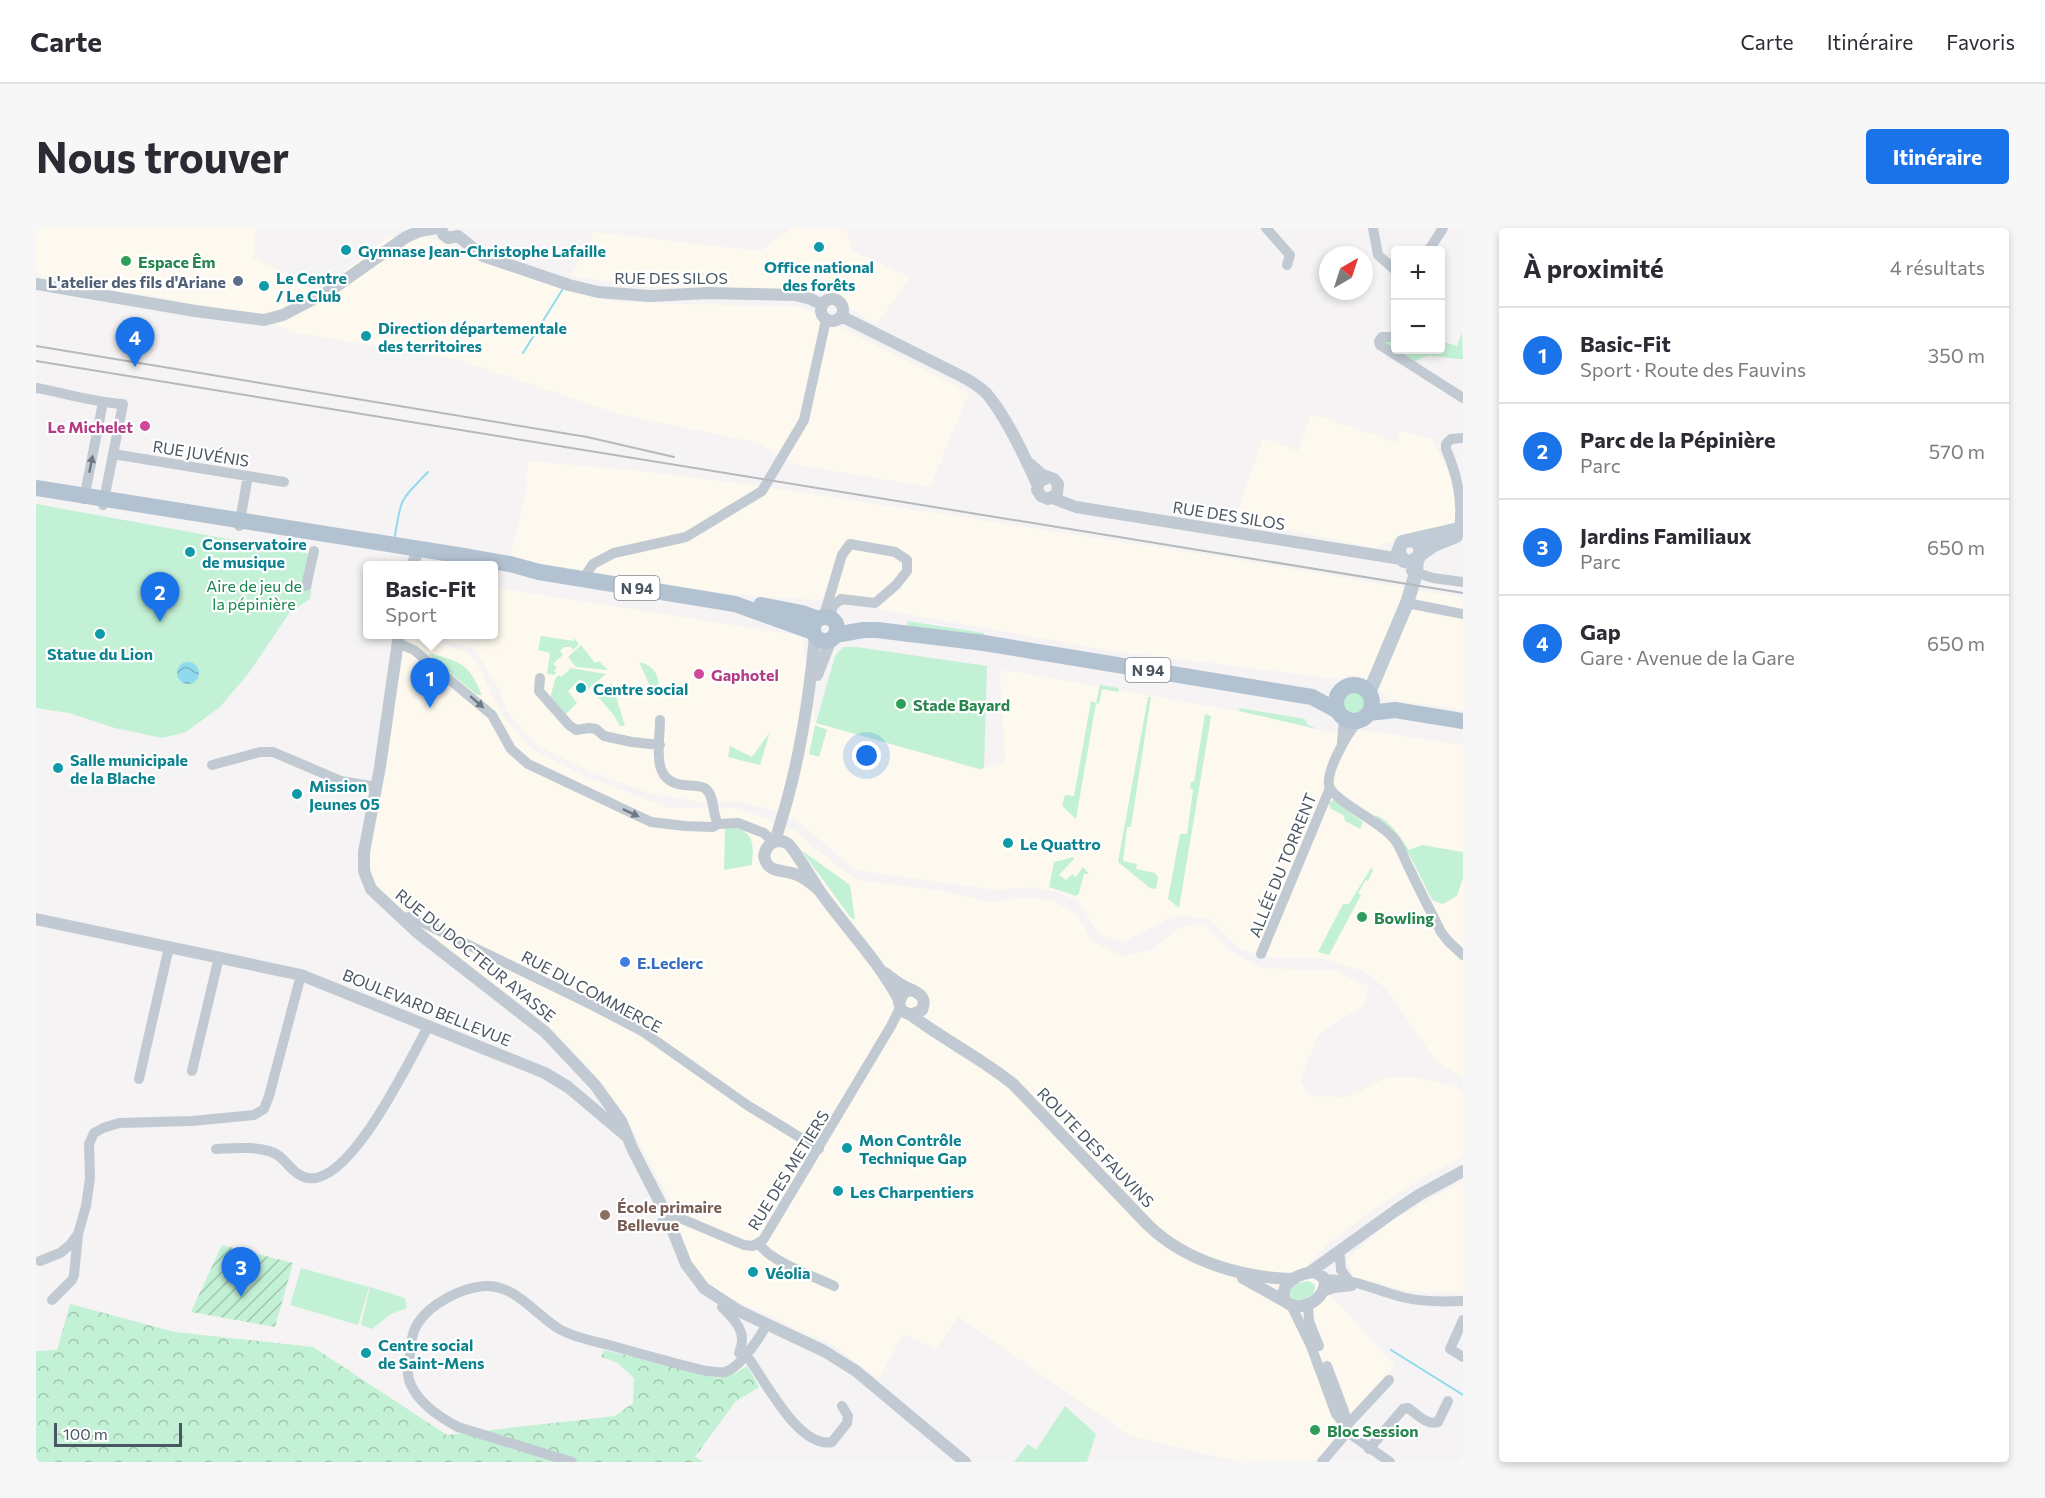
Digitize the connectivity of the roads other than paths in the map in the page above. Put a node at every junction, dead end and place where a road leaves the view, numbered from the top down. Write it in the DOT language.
graph roads {
  1 [pos="439,228"];
  2 [pos="1266,228"];
  3 [pos="1373,228"];
  4 [pos="1443,228"];
  5 [pos="460,232"];
  6 [pos="1432,246"];
  7 [pos="1287,265"];
  8 [pos="1391,267"];
  9 [pos="38,284"];
  10 [pos="822,305"];
  11 [pos="841,316"];
  12 [pos="826,320"];
  13 [pos="1391,337"];
  14 [pos="1391,352"];
  15 [pos="1394,354"];
  16 [pos="36,388"];
  17 [pos="1463,398"];
  18 [pos="103,402"];
  19 [pos="1463,438"];
  20 [pos="113,454"];
  21 [pos="248,476"];
  22 [pos="284,482"];
  23 [pos="1042,482"];
  24 [pos="36,488"];
  25 [pos="1055,494"];
  26 [pos="36,496"];
  27 [pos="84,499"];
  28 [pos="103,502"];
  29 [pos="240,524"];
  30 [pos="1462,530"];
  31 [pos="314,551"];
  32 [pos="416,558"];
  33 [pos="431,561"];
  34 [pos="463,561"];
  35 [pos="498,563"];
  36 [pos="1412,563"];
  37 [pos="498,570"];
  38 [pos="539,572"];
  39 [pos="583,579"];
  40 [pos="1446,580"];
  41 [pos="1463,582"];
  42 [pos="306,586"];
  43 [pos="1407,603"];
  44 [pos="1463,614"];
  45 [pos="825,627"];
  46 [pos="398,639"];
  47 [pos="399,639"];
  48 [pos="540,678"];
  49 [pos="1312,697"];
  50 [pos="1358,706"];
  51 [pos="660,720"];
  52 [pos="1463,721"];
  53 [pos="660,745"];
  54 [pos="212,765"];
  55 [pos="376,787"];
  56 [pos="1330,789"];
  57 [pos="716,819"];
  58 [pos="746,825"];
  59 [pos="782,845"];
  60 [pos="764,854"];
  61 [pos="783,870"];
  62 [pos="819,890"];
  63 [pos="36,919"];
  64 [pos="402,920"];
  65 [pos="170,947"];
  66 [pos="1262,954"];
  67 [pos="1463,955"];
  68 [pos="219,957"];
  69 [pos="878,968"];
  70 [pos="301,975"];
  71 [pos="911,990"];
  72 [pos="924,1006"];
  73 [pos="904,1009"];
  74 [pos="429,1025"];
  75 [pos="951,1043"];
  76 [pos="192,1071"];
  77 [pos="139,1079"];
  78 [pos="612,1107"];
  79 [pos="608,1121"];
  80 [pos="627,1136"];
  81 [pos="216,1149"];
  82 [pos="819,1149"];
  83 [pos="1463,1172"];
  84 [pos="665,1218"];
  85 [pos="78,1234"];
  86 [pos="759,1244"];
  87 [pos="1349,1246"];
  88 [pos="1340,1257"];
  89 [pos="40,1261"];
  90 [pos="1221,1266"];
  91 [pos="1310,1272"];
  92 [pos="1294,1279"];
  93 [pos="1351,1282"];
  94 [pos="1324,1283"];
  95 [pos="834,1286"];
  96 [pos="1371,1288"];
  97 [pos="52,1300"];
  98 [pos="1463,1301"];
  99 [pos="1289,1304"];
  100 [pos="1308,1305"];
  101 [pos="722,1307"];
  102 [pos="739,1311"];
  103 [pos="753,1318"];
  104 [pos="1463,1320"];
  105 [pos="767,1324"];
  106 [pos="742,1334"];
  107 [pos="760,1337"];
  108 [pos="744,1351"];
  109 [pos="1463,1357"];
  110 [pos="1389,1380"];
  111 [pos="1448,1401"];
  112 [pos="842,1406"];
  113 [pos="1347,1428"];
  114 [pos="1369,1449"];
  115 [pos="572,1462"];
  116 [pos="965,1462"];
  117 [pos="1322,1462"];
  118 [pos="1390,1462"];
  1 -- 5 [label="street, RUE DES SILOS"];
  1 -- 9 [label="street"];
  2 -- 7 [label="street"];
  3 -- 8 [label="street"];
  4 -- 6 [label="street"];
  5 -- 10 [label="street, RUE DES SILOS"];
  10 -- 11 [label="street"];
  10 -- 12 [label="street"];
  11 -- 12 [label="street"];
  11 -- 23 [label="street"];
  12 -- 39 [label="street"];
  13 -- 14 [label="street"];
  15 -- 17 [label="street"];
  16 -- 18 [label="street"];
  18 -- 20 [label="street"];
  27 -- 18 [label="street, one-way"];
  19 -- 30 [label="street"];
  20 -- 21 [label="street, RUE JUVÉNIS"];
  20 -- 28 [label="street"];
  21 -- 22 [label="street, RUE JUVÉNIS"];
  21 -- 29 [label="street"];
  23 -- 25 [label="street"];
  23 -- 25 [label="street"];
  24 -- 27 [label="main road, N 94"];
  25 -- 36 [label="street, RUE DES SILOS"];
  26 -- 27 [label="main road, N 94"];
  27 -- 28 [label="main road, N 94"];
  28 -- 29 [label="main road, N 94"];
  29 -- 32 [label="main road, N 94"];
  30 -- 36 [label="main road"];
  30 -- 36 [label="main road"];
  31 -- 42 [label="street"];
  32 -- 33 [label="main road, N 94"];
  32 -- 34 [label="main road, N 94"];
  35 -- 38 [label="main road, N 94"];
  36 -- 40 [label="street"];
  36 -- 40 [label="street"];
  36 -- 43 [label="main road"];
  37 -- 38 [label="main road, N 94"];
  38 -- 39 [label="main road, N 94"];
  39 -- 45 [label="main road, N 94"];
  40 -- 41 [label="street"];
  43 -- 44 [label="street"];
  43 -- 50 [label="main road"];
  45 -- 45 [label="street"];
  45 -- 49 [label="main road, N 94"];
  45 -- 59 [label="street"];
  46 -- 55 [label="street, RUE DU DOCTEUR AYASSE"];
  47 -- 57 [label="street, ROUTE DES FAUVINS, one-way"];
  48 -- 53 [label="street"];
  49 -- 50 [label="main road, N 94"];
  49 -- 50 [label="main road, N 94"];
  50 -- 52 [label="main road"];
  50 -- 56 [label="street, ALLÉE DU TORRENT"];
  51 -- 53 [label="street"];
  53 -- 57 [label="street"];
  54 -- 55 [label="street"];
  55 -- 64 [label="street, RUE DU DOCTEUR AYASSE"];
  56 -- 66 [label="street, ALLÉE DU TORRENT"];
  56 -- 67 [label="street"];
  57 -- 58 [label="street, ROUTE DES FAUVINS"];
  58 -- 59 [label="street, ROUTE DES FAUVINS"];
  58 -- 60 [label="street"];
  59 -- 60 [label="street"];
  59 -- 61 [label="street"];
  59 -- 62 [label="street, ROUTE DES FAUVINS"];
  60 -- 61 [label="street"];
  61 -- 62 [label="street, ROUTE DES FAUVINS"];
  62 -- 69 [label="street, ROUTE DES FAUVINS"];
  63 -- 65 [label="street, BOULEVARD BELLEVUE"];
  64 -- 78 [label="street, RUE DU DOCTEUR AYASSE"];
  64 -- 82 [label="street, RUE DU COMMERCE"];
  65 -- 68 [label="street, BOULEVARD BELLEVUE"];
  65 -- 77 [label="street"];
  68 -- 70 [label="street, BOULEVARD BELLEVUE"];
  68 -- 76 [label="street"];
  69 -- 71 [label="street, ROUTE DES FAUVINS"];
  69 -- 73 [label="street, ROUTE DES FAUVINS"];
  70 -- 74 [label="street, BOULEVARD BELLEVUE"];
  70 -- 85 [label="street"];
  71 -- 72 [label="street"];
  71 -- 73 [label="street"];
  72 -- 73 [label="street"];
  72 -- 75 [label="street, ROUTE DES FAUVINS"];
  73 -- 75 [label="street, ROUTE DES FAUVINS"];
  73 -- 82 [label="street, RUE DES METIERS"];
  74 -- 79 [label="street, BOULEVARD BELLEVUE"];
  74 -- 81 [label="street"];
  75 -- 90 [label="street, ROUTE DES FAUVINS"];
  78 -- 79 [label="street"];
  78 -- 80 [label="street, RUE DU DOCTEUR AYASSE"];
  79 -- 80 [label="street, BOULEVARD BELLEVUE"];
  79 -- 84 [label="street"];
  80 -- 84 [label="street, RUE DU DOCTEUR AYASSE"];
  82 -- 86 [label="street, RUE DES METIERS"];
  83 -- 87 [label="street"];
  84 -- 86 [label="street, RUE DES METIERS"];
  84 -- 101 [label="street"];
  84 -- 102 [label="street"];
  85 -- 89 [label="street"];
  85 -- 97 [label="street"];
  86 -- 95 [label="street"];
  87 -- 88 [label="street"];
  87 -- 91 [label="street"];
  88 -- 93 [label="street"];
  88 -- 94 [label="street"];
  90 -- 92 [label="street, ROUTE DES FAUVINS"];
  90 -- 99 [label="street, ROUTE DES FAUVINS"];
  91 -- 92 [label="street"];
  91 -- 94 [label="street"];
  92 -- 99 [label="street"];
  93 -- 94 [label="street"];
  93 -- 96 [label="street"];
  94 -- 96 [label="street"];
  94 -- 100 [label="street"];
  96 -- 98 [label="street"];
  99 -- 100 [label="street"];
  99 -- 113 [label="street"];
  100 -- 113 [label="street"];
  101 -- 102 [label="street"];
  101 -- 106 [label="street"];
  102 -- 103 [label="street"];
  103 -- 105 [label="street"];
  103 -- 106 [label="street"];
  104 -- 109 [label="street"];
  105 -- 107 [label="street"];
  105 -- 116 [label="street"];
  106 -- 107 [label="street"];
  106 -- 108 [label="street"];
  107 -- 108 [label="street"];
  108 -- 112 [label="street"];
  108 -- 115 [label="street"];
  110 -- 113 [label="street"];
  111 -- 114 [label="street"];
  113 -- 114 [label="street"];
  113 -- 117 [label="street"];
  114 -- 118 [label="street"];
}
